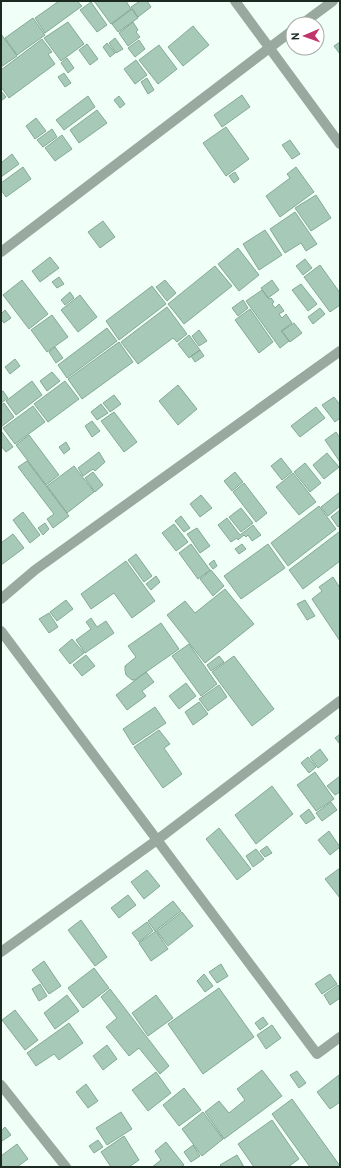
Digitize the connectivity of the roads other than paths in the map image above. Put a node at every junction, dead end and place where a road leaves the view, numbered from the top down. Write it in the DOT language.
graph roads {
  1 [pos="235,1"];
  2 [pos="333,1"];
  3 [pos="313,16"];
  4 [pos="285,36"];
  5 [pos="269,48"];
  6 [pos="340,144"];
  7 [pos="1,252"];
  8 [pos="340,351"];
  9 [pos="1,599"];
  10 [pos="1,631"];
  11 [pos="340,701"];
  12 [pos="157,840"];
  13 [pos="1,952"];
  14 [pos="340,1037"];
  15 [pos="1,1085"];
  16 [pos="66,1167"];
  1 -- 5 [label="street"];
  2 -- 3 [label="street"];
  4 -- 5 [label="street"];
  5 -- 6 [label="street"];
  5 -- 7 [label="street"];
  8 -- 9 [label="street"];
  10 -- 12 [label="street"];
  11 -- 12 [label="street"];
  12 -- 13 [label="street"];
  12 -- 14 [label="street"];
  15 -- 16 [label="street"];
}
